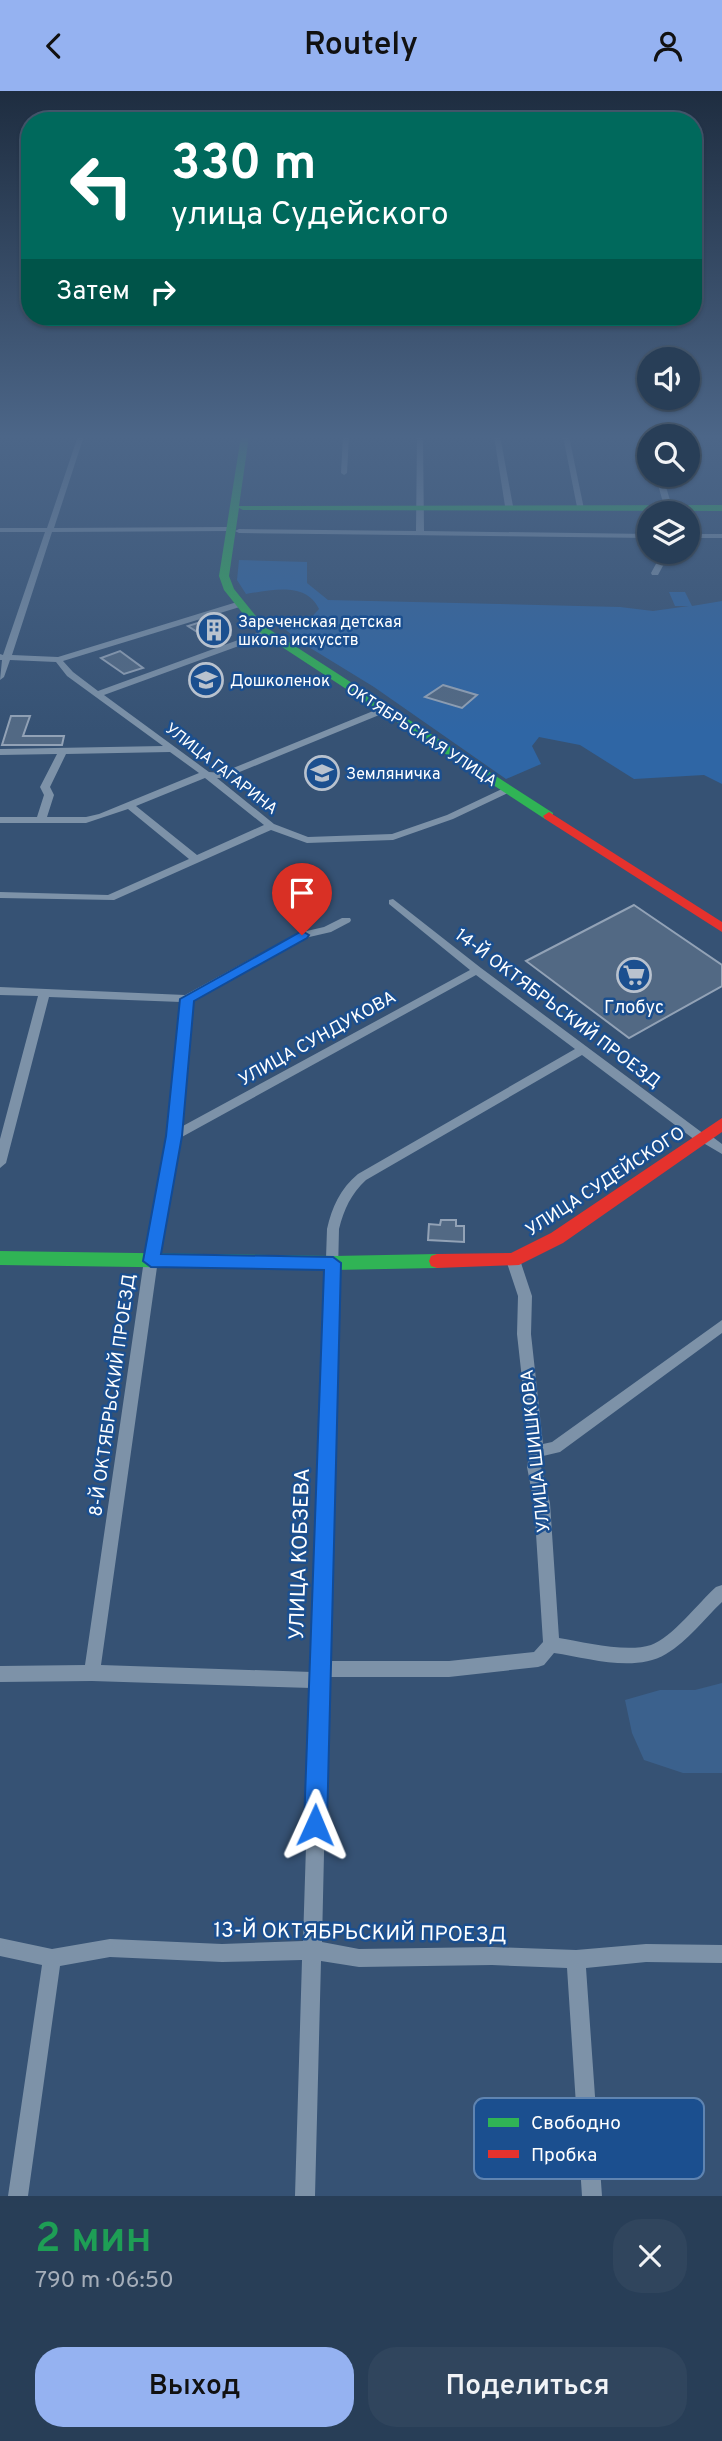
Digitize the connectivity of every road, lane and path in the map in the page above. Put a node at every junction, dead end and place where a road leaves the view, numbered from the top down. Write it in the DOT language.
graph roads {
  1 [pos="50,534"];
  2 [pos="234,534"];
  3 [pos="235,534"];
  4 [pos="447,534"];
  5 [pos="637,536"];
  6 [pos="700,536"];
  7 [pos="722,536"];
  8 [pos="660,564"];
  9 [pos="655,573"];
  10 [pos="240,604"];
  11 [pos="269,631"];
  12 [pos="3,657"];
  13 [pos="58,660"];
  14 [pos="0,677"];
  15 [pos="97,694"];
  16 [pos="386,709"];
  17 [pos="172,749"];
  18 [pos="63,751"];
  19 [pos="0,752"];
  20 [pos="206,774"];
  21 [pos="507,790"];
  22 [pos="129,805"];
  23 [pos="0,820"];
  24 [pos="41,820"];
  25 [pos="271,827"];
  26 [pos="195,859"];
  27 [pos="0,895"];
  28 [pos="393,902"];
  29 [pos="722,916"];
  30 [pos="346,920"];
  31 [pos="722,928"];
  32 [pos="477,970"];
  33 [pos="0,991"];
  34 [pos="44,993"];
  35 [pos="187,999"];
  36 [pos="582,1050"];
  37 [pos="722,1124"];
  38 [pos="174,1136"];
  39 [pos="704,1139"];
  40 [pos="722,1150"];
  41 [pos="0,1163"];
  42 [pos="0,1258"];
  43 [pos="513,1260"];
  44 [pos="151,1261"];
  45 [pos="333,1263"];
  46 [pos="722,1326"];
  47 [pos="537,1451"];
  48 [pos="722,1592"];
  49 [pos="551,1645"];
  50 [pos="92,1673"];
  51 [pos="0,1674"];
  52 [pos="318,1675"];
  53 [pos="0,1947"];
  54 [pos="313,1950"];
  55 [pos="722,1954"];
  56 [pos="52,1958"];
  57 [pos="576,1959"];
  58 [pos="585,2098"];
  59 [pos="18,2196"];
  60 [pos="305,2196"];
  1 -- 12 [label="street"];
  2 -- 10 [label="main road, ОКТЯБРЬСКАЯ УЛИЦА"];
  3 -- 11 [label="main road, ОКТЯБРЬСКАЯ УЛИЦА"];
  4 -- 5 [label="street"];
  6 -- 7 [label="street"];
  8 -- 9 [label="street"];
  10 -- 11 [label="main road, ОКТЯБРЬСКАЯ УЛИЦА"];
  10 -- 13 [label="street"];
  11 -- 15 [label="street"];
  11 -- 16 [label="main road, ОКТЯБРЬСКАЯ УЛИЦА"];
  11 -- 29 [label="main road, ОКТЯБРЬСКАЯ УЛИЦА"];
  12 -- 13 [label="street"];
  12 -- 14 [label="street"];
  13 -- 15 [label="street, УЛИЦА ГАГАРИНА"];
  15 -- 17 [label="street, УЛИЦА ГАГАРИНА"];
  16 -- 20 [label="street"];
  16 -- 21 [label="main road, ОКТЯБРЬСКАЯ УЛИЦА"];
  17 -- 18 [label="street"];
  17 -- 20 [label="street, УЛИЦА ГАГАРИНА"];
  18 -- 19 [label="street"];
  18 -- 24 [label="street"];
  20 -- 22 [label="street"];
  20 -- 25 [label="street, УЛИЦА ГАГАРИНА"];
  21 -- 25 [label="street, УЛИЦА ГАГАРИНА"];
  21 -- 31 [label="main road, ОКТЯБРЬСКАЯ УЛИЦА"];
  22 -- 24 [label="street"];
  22 -- 26 [label="street"];
  23 -- 24 [label="street"];
  25 -- 26 [label="street"];
  26 -- 27 [label="street"];
  28 -- 32 [label="street, 14-Й ОКТЯБРЬСКИЙ ПРОЕЗД"];
  30 -- 35 [label="street"];
  32 -- 36 [label="street, 14-Й ОКТЯБРЬСКИЙ ПРОЕЗД"];
  32 -- 38 [label="street, УЛИЦА СУНДУКОВА"];
  33 -- 34 [label="street"];
  34 -- 35 [label="street"];
  34 -- 41 [label="street"];
  35 -- 38 [label="street, 8-Й ОКТЯБРЬСКИЙ ПРОЕЗД"];
  36 -- 39 [label="street, 14-Й ОКТЯБРЬСКИЙ ПРОЕЗД"];
  36 -- 45 [label="street, УЛИЦА КОБЗЕВА"];
  37 -- 39 [label="main road, УЛИЦА СУДЕЙСКОГО"];
  38 -- 44 [label="street, 8-Й ОКТЯБРЬСКИЙ ПРОЕЗД"];
  39 -- 40 [label="street, 14-Й ОКТЯБРЬСКИЙ ПРОЕЗД"];
  39 -- 43 [label="main road, УЛИЦА СУДЕЙСКОГО"];
  42 -- 44 [label="main road, УЛИЦА СУДЕЙСКОГО"];
  43 -- 45 [label="main road, УЛИЦА СУДЕЙСКОГО"];
  43 -- 47 [label="street, УЛИЦА ШИШКОВА"];
  44 -- 45 [label="main road, УЛИЦА СУДЕЙСКОГО"];
  44 -- 50 [label="street, 8-Й ОКТЯБРЬСКИЙ ПРОЕЗД"];
  45 -- 52 [label="street, УЛИЦА КОБЗЕВА"];
  46 -- 47 [label="street"];
  47 -- 49 [label="street, УЛИЦА ШИШКОВА"];
  48 -- 49 [label="street"];
  49 -- 52 [label="street"];
  50 -- 51 [label="street"];
  50 -- 52 [label="street"];
  52 -- 54 [label="street, УЛИЦА КОБЗЕВА"];
  53 -- 56 [label="street, 13-Й ОКТЯБРЬСКИЙ ПРОЕЗД"];
  54 -- 56 [label="street, 13-Й ОКТЯБРЬСКИЙ ПРОЕЗД"];
  54 -- 57 [label="street, 13-Й ОКТЯБРЬСКИЙ ПРОЕЗД"];
  54 -- 60 [label="street, УЛИЦА КОБЗЕВА"];
  55 -- 57 [label="street, 13-Й ОКТЯБРЬСКИЙ ПРОЕЗД"];
  56 -- 59 [label="street"];
  57 -- 58 [label="street"];
}
